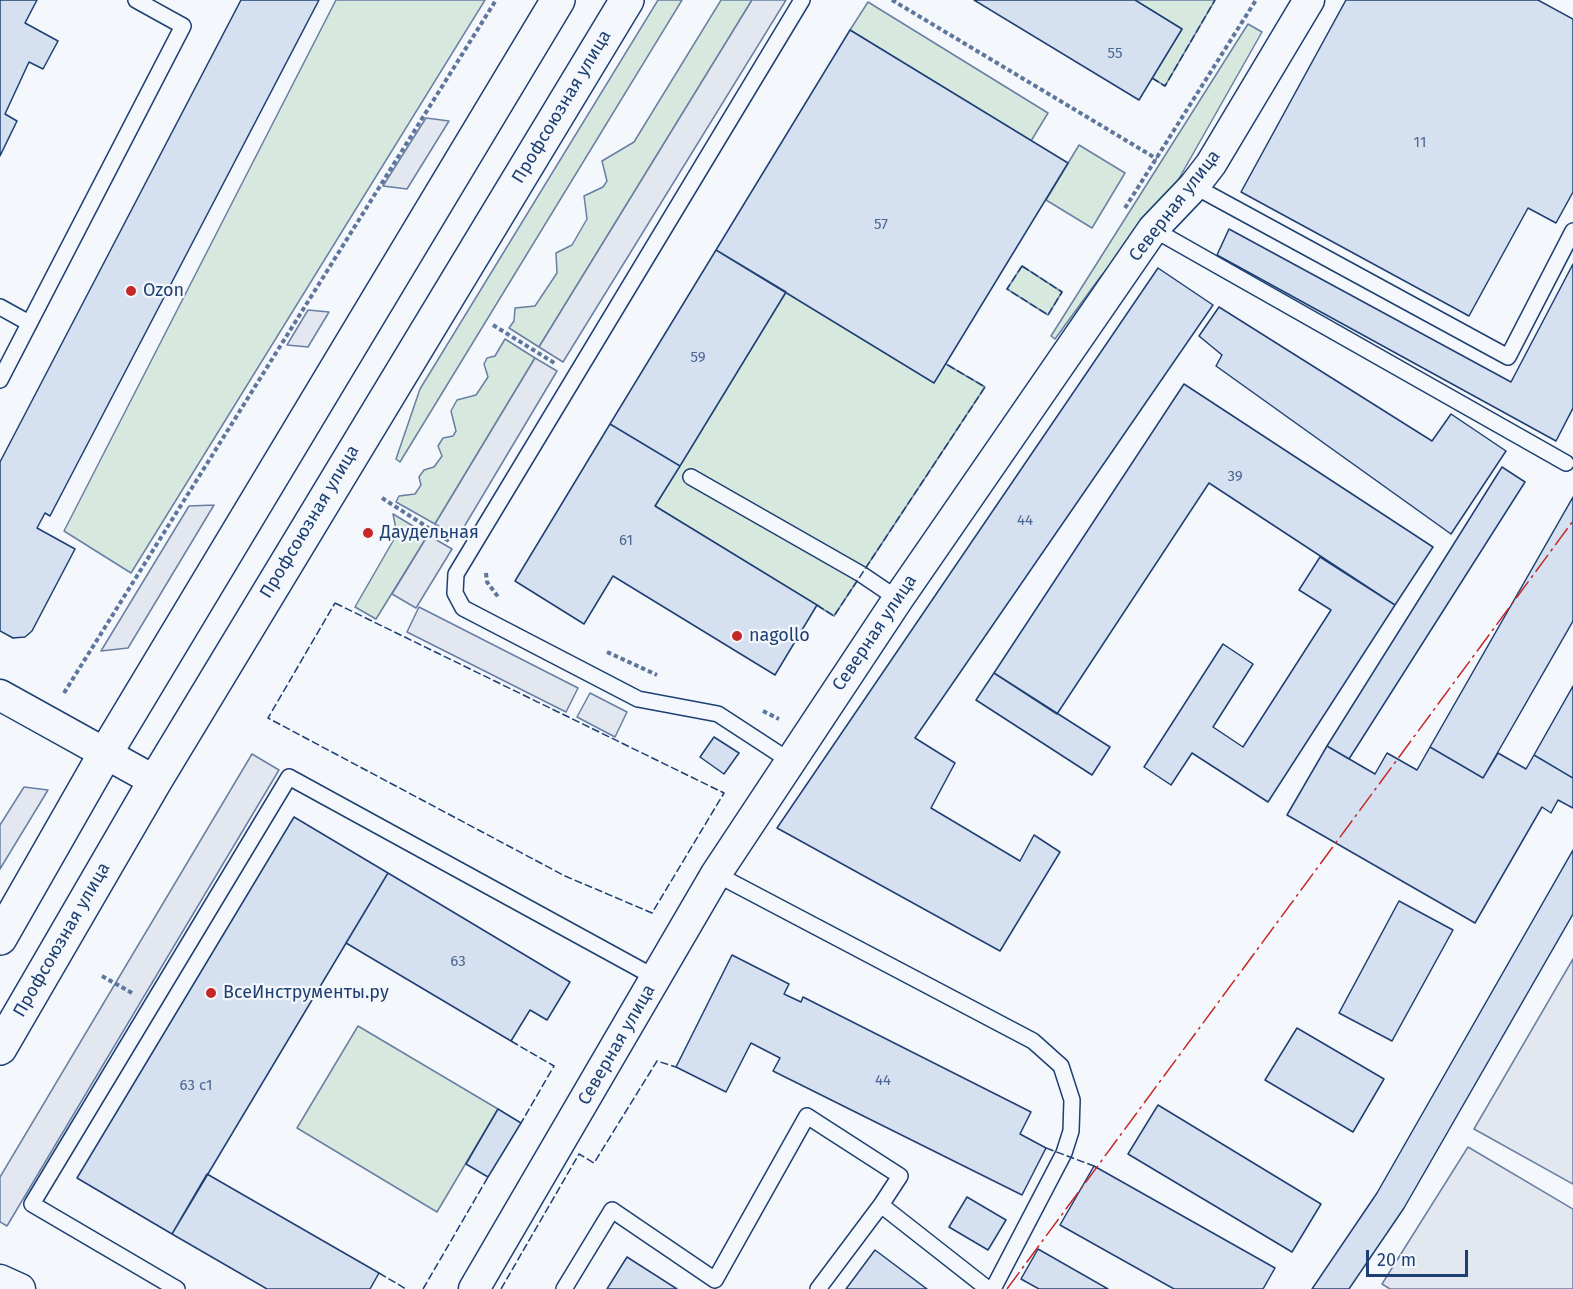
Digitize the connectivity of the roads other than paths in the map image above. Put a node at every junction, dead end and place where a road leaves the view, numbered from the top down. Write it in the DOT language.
graph roads {
  1 [pos="136,0"];
  2 [pos="558,0"];
  3 [pos="627,0"];
  4 [pos="802,0"];
  5 [pos="1310,0"];
  6 [pos="1194,186"];
  7 [pos="1153,229"];
  8 [pos="1573,231"];
  9 [pos="0,307"];
  10 [pos="29,322"];
  11 [pos="0,380"];
  12 [pos="1566,463"];
  13 [pos="691,477"];
  14 [pos="898,598"];
  15 [pos="0,695"];
  16 [pos="105,754"];
  17 [pos="790,761"];
  18 [pos="154,781"];
  19 [pos="716,874"];
  20 [pos="0,938"];
  21 [pos="656,978"];
  22 [pos="0,1048"];
  23 [pos="881,1205"];
  24 [pos="0,1280"];
  25 [pos="20,1289"];
  26 [pos="177,1289"];
  27 [pos="474,1289"];
  28 [pos="564,1289"];
  29 [pos="818,1289"];
  30 [pos="988,1289"];
  31 [pos="993,1289"];
  1 -- 10 [label="lane"];
  2 -- 16 [label="main road"];
  3 -- 18 [label="main road, Профсоюзная улица"];
  4 -- 17 [label="lane"];
  5 -- 6 [label="street, Северная улица"];
  6 -- 7 [label="street, Северная улица"];
  6 -- 8 [label="lane"];
  7 -- 12 [label="lane"];
  7 -- 14 [label="street, Северная улица"];
  9 -- 10 [label="lane"];
  10 -- 11 [label="lane"];
  13 -- 14 [label="lane"];
  14 -- 17 [label="street, Северная улица"];
  15 -- 16 [label="street"];
  16 -- 18 [label="street"];
  16 -- 20 [label="main road"];
  17 -- 19 [label="street, Северная улица"];
  18 -- 22 [label="main road, Профсоюзная улица"];
  19 -- 21 [label="street, Северная улица"];
  19 -- 31 [label="lane"];
  21 -- 26 [label="lane"];
  21 -- 27 [label="street, Северная улица"];
  23 -- 28 [label="lane"];
  23 -- 29 [label="lane"];
  23 -- 30 [label="lane"];
  24 -- 25 [label="street"];
}
